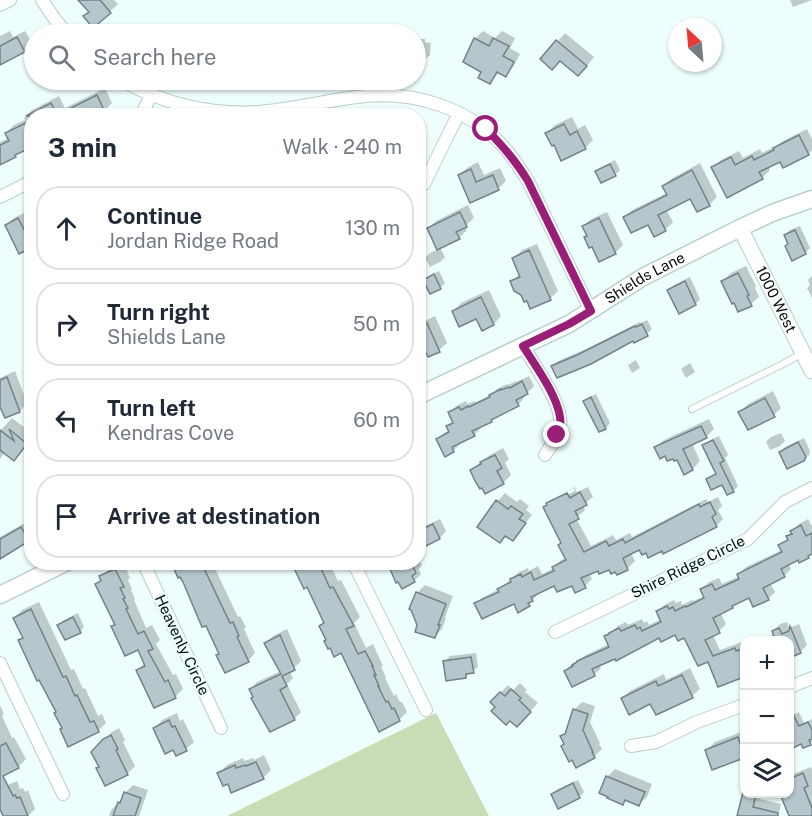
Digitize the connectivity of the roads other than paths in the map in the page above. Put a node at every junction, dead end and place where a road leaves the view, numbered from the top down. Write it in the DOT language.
graph roads {
  1 [pos="10,0"];
  2 [pos="42,0"];
  3 [pos="0,5"];
  4 [pos="59,24"];
  5 [pos="143,90"];
  6 [pos="151,94"];
  7 [pos="145,108"];
  8 [pos="198,108"];
  9 [pos="284,108"];
  10 [pos="459,113"];
  11 [pos="426,180"];
  12 [pos="24,185"];
  13 [pos="0,197"];
  14 [pos="812,199"];
  15 [pos="740,228"];
  16 [pos="591,311"];
  17 [pos="523,346"];
  18 [pos="809,361"];
  19 [pos="426,392"];
  20 [pos="692,409"];
  21 [pos="544,455"];
  22 [pos="812,488"];
  23 [pos="51,570"];
  24 [pos="147,570"];
  25 [pos="357,570"];
  26 [pos="0,595"];
  27 [pos="555,632"];
  28 [pos="0,663"];
  29 [pos="812,678"];
  30 [pos="794,685"];
  31 [pos="740,706"];
  32 [pos="426,710"];
  33 [pos="221,728"];
  34 [pos="631,746"];
  35 [pos="63,795"];
  1 -- 3 [label="street"];
  2 -- 4 [label="street"];
  5 -- 6 [label="street"];
  6 -- 7 [label="street"];
  6 -- 8 [label="street"];
  9 -- 10 [label="street"];
  10 -- 11 [label="street"];
  10 -- 16 [label="street"];
  12 -- 13 [label="street"];
  14 -- 15 [label="main road, Shields Lane"];
  15 -- 16 [label="main road, Shields Lane"];
  15 -- 18 [label="street, 1000 West"];
  16 -- 17 [label="main road, Shields Lane"];
  17 -- 19 [label="main road, Shields Lane"];
  17 -- 21 [label="street"];
  18 -- 20 [label="lane"];
  22 -- 27 [label="street, Shire Ridge Circle"];
  23 -- 26 [label="main road"];
  24 -- 33 [label="street, Heavenly Circle"];
  25 -- 32 [label="street"];
  28 -- 35 [label="street"];
  29 -- 30 [label="street"];
  31 -- 34 [label="street"];
}
